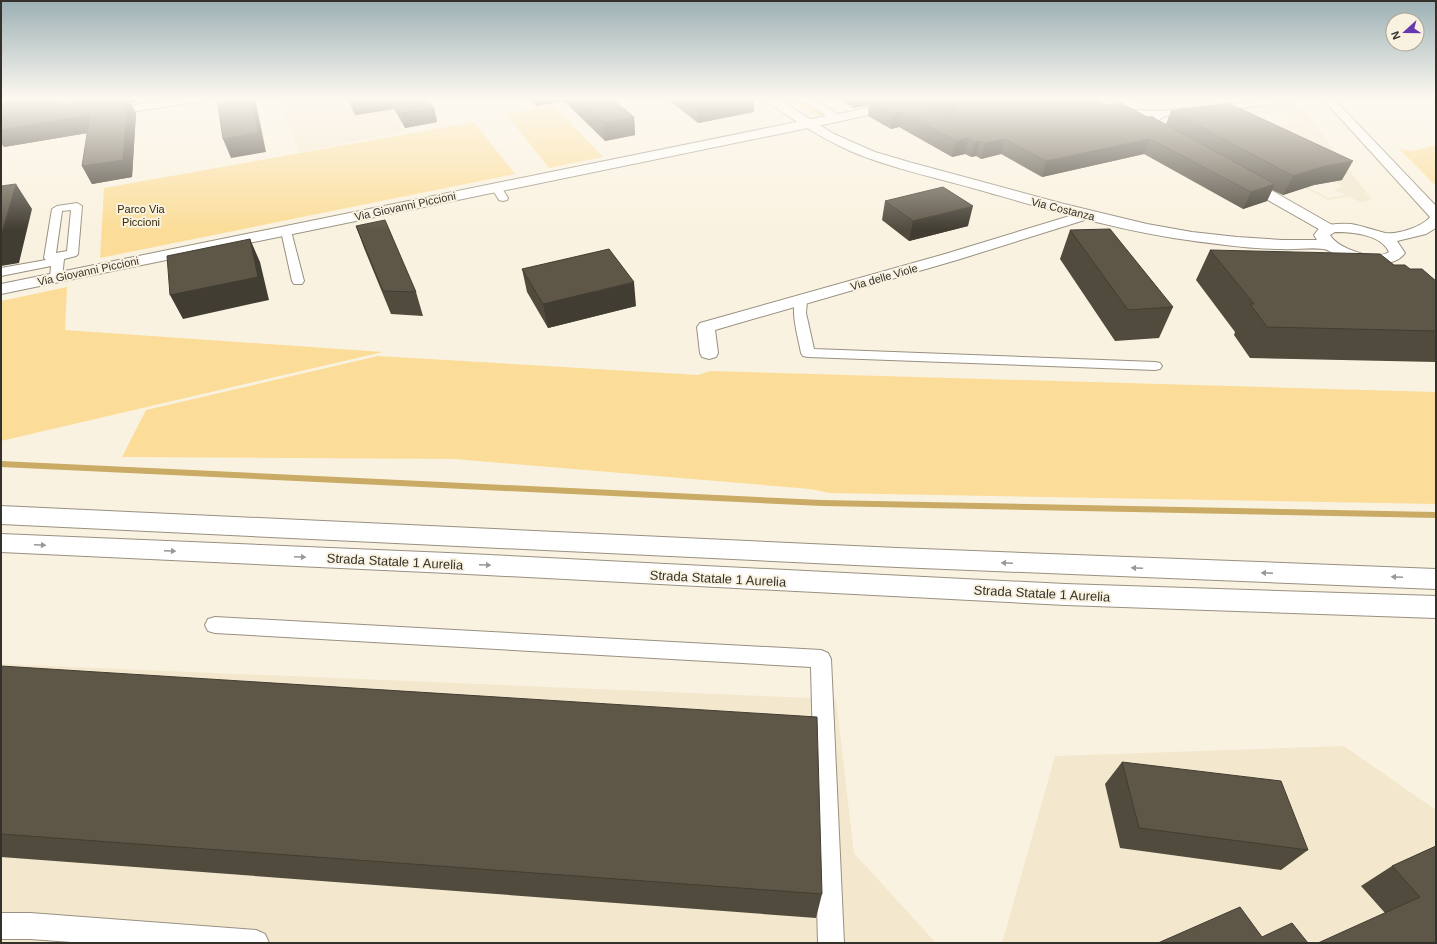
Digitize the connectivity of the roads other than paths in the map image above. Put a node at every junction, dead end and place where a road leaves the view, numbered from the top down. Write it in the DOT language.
graph roads {
  1 [pos="725,142"];
  2 [pos="841,142"];
  3 [pos="1368,142"];
  4 [pos="1234,175"];
  5 [pos="1436,214"];
  6 [pos="1086,215"];
  7 [pos="1436,219"];
  8 [pos="286,231"];
  9 [pos="1328,236"];
  10 [pos="1384,238"];
  11 [pos="58,258"];
  12 [pos="1384,259"];
  13 [pos="1400,268"];
  14 [pos="1,272"];
  15 [pos="56,278"];
  16 [pos="298,281"];
  17 [pos="1,289"];
  18 [pos="801,300"];
  19 [pos="709,353"];
  20 [pos="1155,366"];
  21 [pos="1,515"];
  22 [pos="1,543"];
  23 [pos="1436,579"];
  24 [pos="1436,607"];
  25 [pos="214,624"];
  26 [pos="1,926"];
  27 [pos="256,943"];
  28 [pos="831,943"];
  1 -- 8 [label="main road, Via Giovanni Piccioni"];
  2 -- 6 [label="main road, Via Costanza"];
  3 -- 5 [label="main road"];
  4 -- 9 [label="main road"];
  6 -- 9 [label="main road, Via Costanza"];
  6 -- 18 [label="main road, Via delle Viole"];
  7 -- 10 [label="main road"];
  8 -- 15 [label="main road, Via Giovanni Piccioni"];
  8 -- 16 [label="lane"];
  9 -- 10 [label="main road, Via Costanza"];
  9 -- 12 [label="main road"];
  10 -- 12 [label="main road"];
  11 -- 11 [label="lane"];
  11 -- 14 [label="lane"];
  11 -- 15 [label="lane"];
  12 -- 13 [label="main road"];
  15 -- 17 [label="main road, Via Giovanni Piccioni"];
  18 -- 19 [label="main road, Via delle Viole"];
  18 -- 20 [label="lane"];
  23 -- 21 [label="main road, one-way"];
  22 -- 24 [label="main road, Strada Statale 1 Aurelia, one-way"];
  25 -- 28 [label="lane"];
  26 -- 27 [label="lane"];
}
